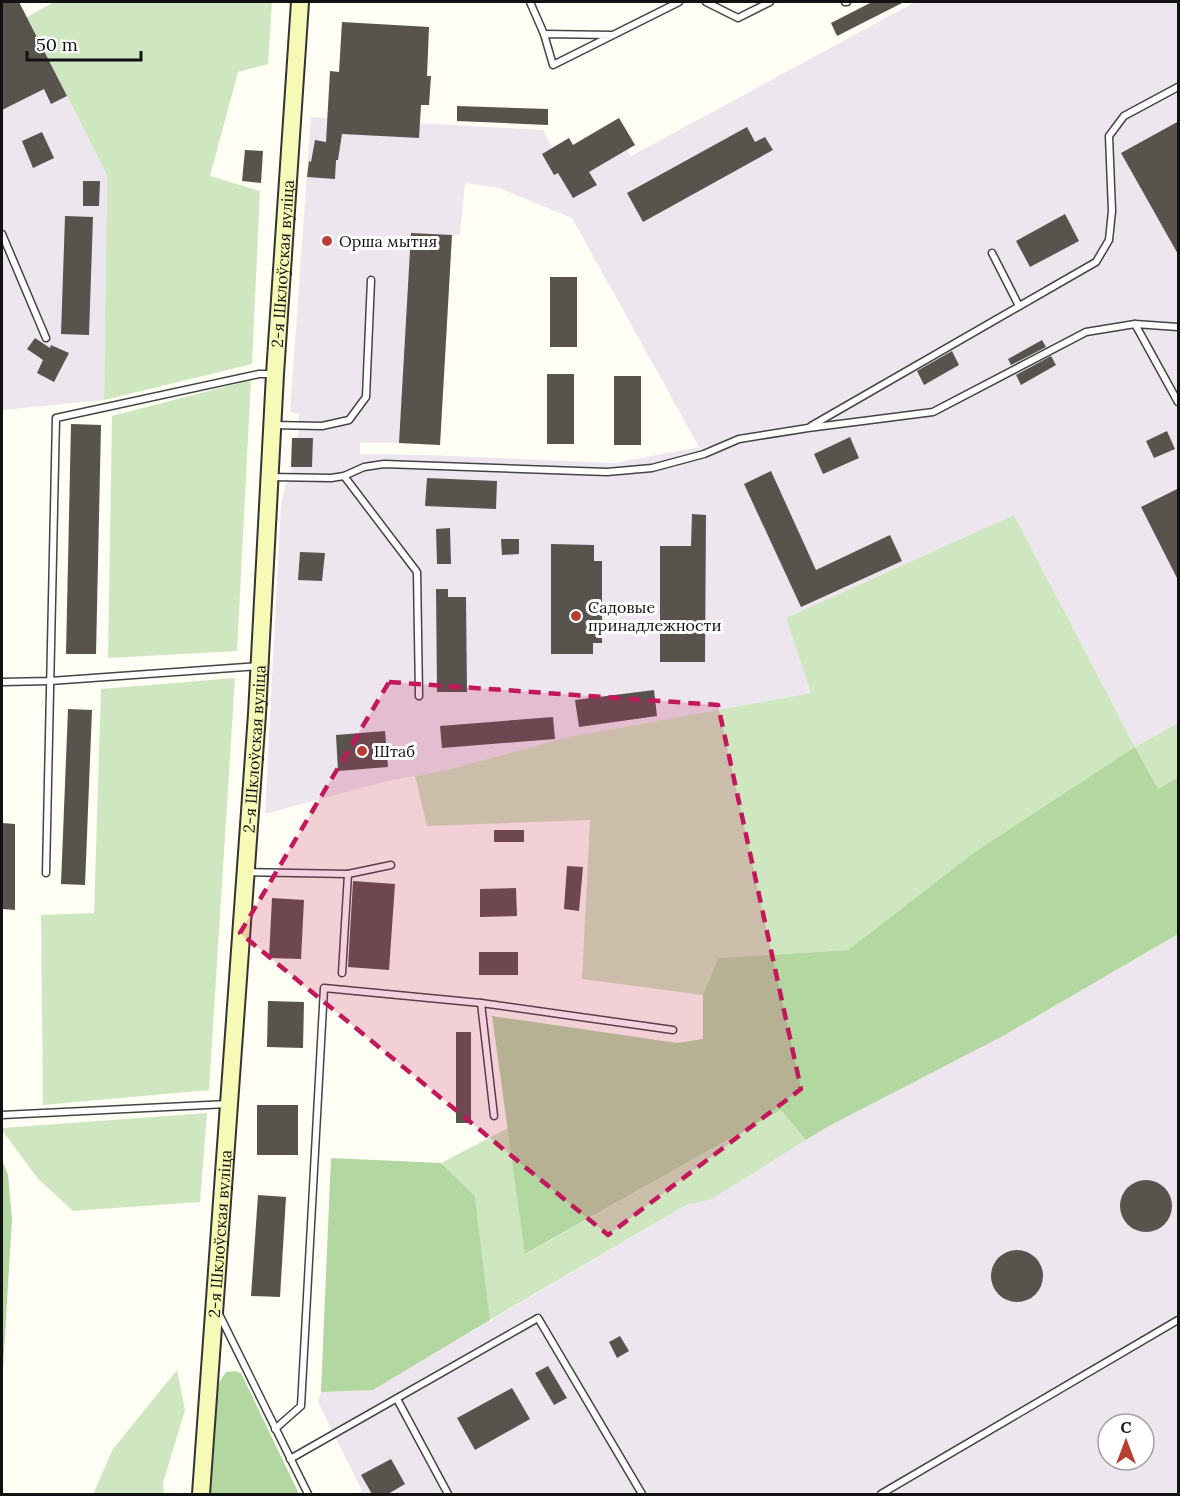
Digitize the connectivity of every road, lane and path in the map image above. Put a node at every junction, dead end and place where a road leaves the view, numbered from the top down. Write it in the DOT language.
graph roads {
  1 [pos="300,2"];
  2 [pos="530,2"];
  3 [pos="679,2"];
  4 [pos="706,2"];
  5 [pos="770,2"];
  6 [pos="544,34"];
  7 [pos="612,35"];
  8 [pos="1179,87"];
  9 [pos="2,234"];
  10 [pos="992,253"];
  11 [pos="371,280"];
  12 [pos="1019,306"];
  13 [pos="1135,324"];
  14 [pos="1179,327"];
  15 [pos="46,338"];
  16 [pos="275,374"];
  17 [pos="1179,402"];
  18 [pos="272,424"];
  19 [pos="808,428"];
  20 [pos="345,476"];
  21 [pos="269,477"];
  22 [pos="260,666"];
  23 [pos="50,681"];
  24 [pos="2,682"];
  25 [pos="419,696"];
  26 [pos="391,865"];
  27 [pos="246,872"];
  28 [pos="46,873"];
  29 [pos="348,874"];
  30 [pos="342,973"];
  31 [pos="481,1003"];
  32 [pos="673,1030"];
  33 [pos="228,1104"];
  34 [pos="2,1115"];
  35 [pos="494,1116"];
  36 [pos="216,1306"];
  37 [pos="1179,1320"];
  38 [pos="397,1399"];
  39 [pos="275,1429"];
  40 [pos="290,1459"];
  41 [pos="201,1494"];
  42 [pos="308,1494"];
  43 [pos="448,1494"];
  44 [pos="642,1494"];
  45 [pos="881,1494"];
  1 -- 16 [label="street, 2-я Шклоўская вуліца"];
  2 -- 6 [label="lane"];
  3 -- 7 [label="lane"];
  4 -- 5 [label="lane"];
  6 -- 7 [label="lane"];
  6 -- 7 [label="lane"];
  8 -- 12 [label="lane"];
  9 -- 15 [label="lane"];
  10 -- 12 [label="lane"];
  11 -- 18 [label="lane"];
  12 -- 19 [label="lane"];
  13 -- 14 [label="lane"];
  13 -- 17 [label="lane"];
  13 -- 19 [label="lane"];
  16 -- 18 [label="street, 2-я Шклоўская вуліца"];
  16 -- 23 [label="lane"];
  18 -- 21 [label="street, 2-я Шклоўская вуліца"];
  19 -- 20 [label="lane"];
  20 -- 21 [label="lane"];
  20 -- 25 [label="lane"];
  21 -- 22 [label="street, 2-я Шклоўская вуліца"];
  22 -- 23 [label="lane"];
  22 -- 27 [label="street, 2-я Шклоўская вуліца"];
  23 -- 24 [label="lane"];
  23 -- 28 [label="lane"];
  26 -- 29 [label="lane"];
  27 -- 29 [label="lane"];
  27 -- 33 [label="street, 2-я Шклоўская вуліца"];
  29 -- 30 [label="lane"];
  31 -- 32 [label="lane"];
  31 -- 35 [label="lane"];
  31 -- 39 [label="lane"];
  33 -- 34 [label="lane"];
  33 -- 36 [label="street, 2-я Шклоўская вуліца"];
  36 -- 39 [label="lane"];
  36 -- 41 [label="street, 2-я Шклоўская вуліца"];
  37 -- 45 [label="lane"];
  38 -- 40 [label="lane"];
  38 -- 43 [label="lane"];
  38 -- 44 [label="lane"];
  39 -- 40 [label="lane"];
  40 -- 42 [label="lane"];
}
